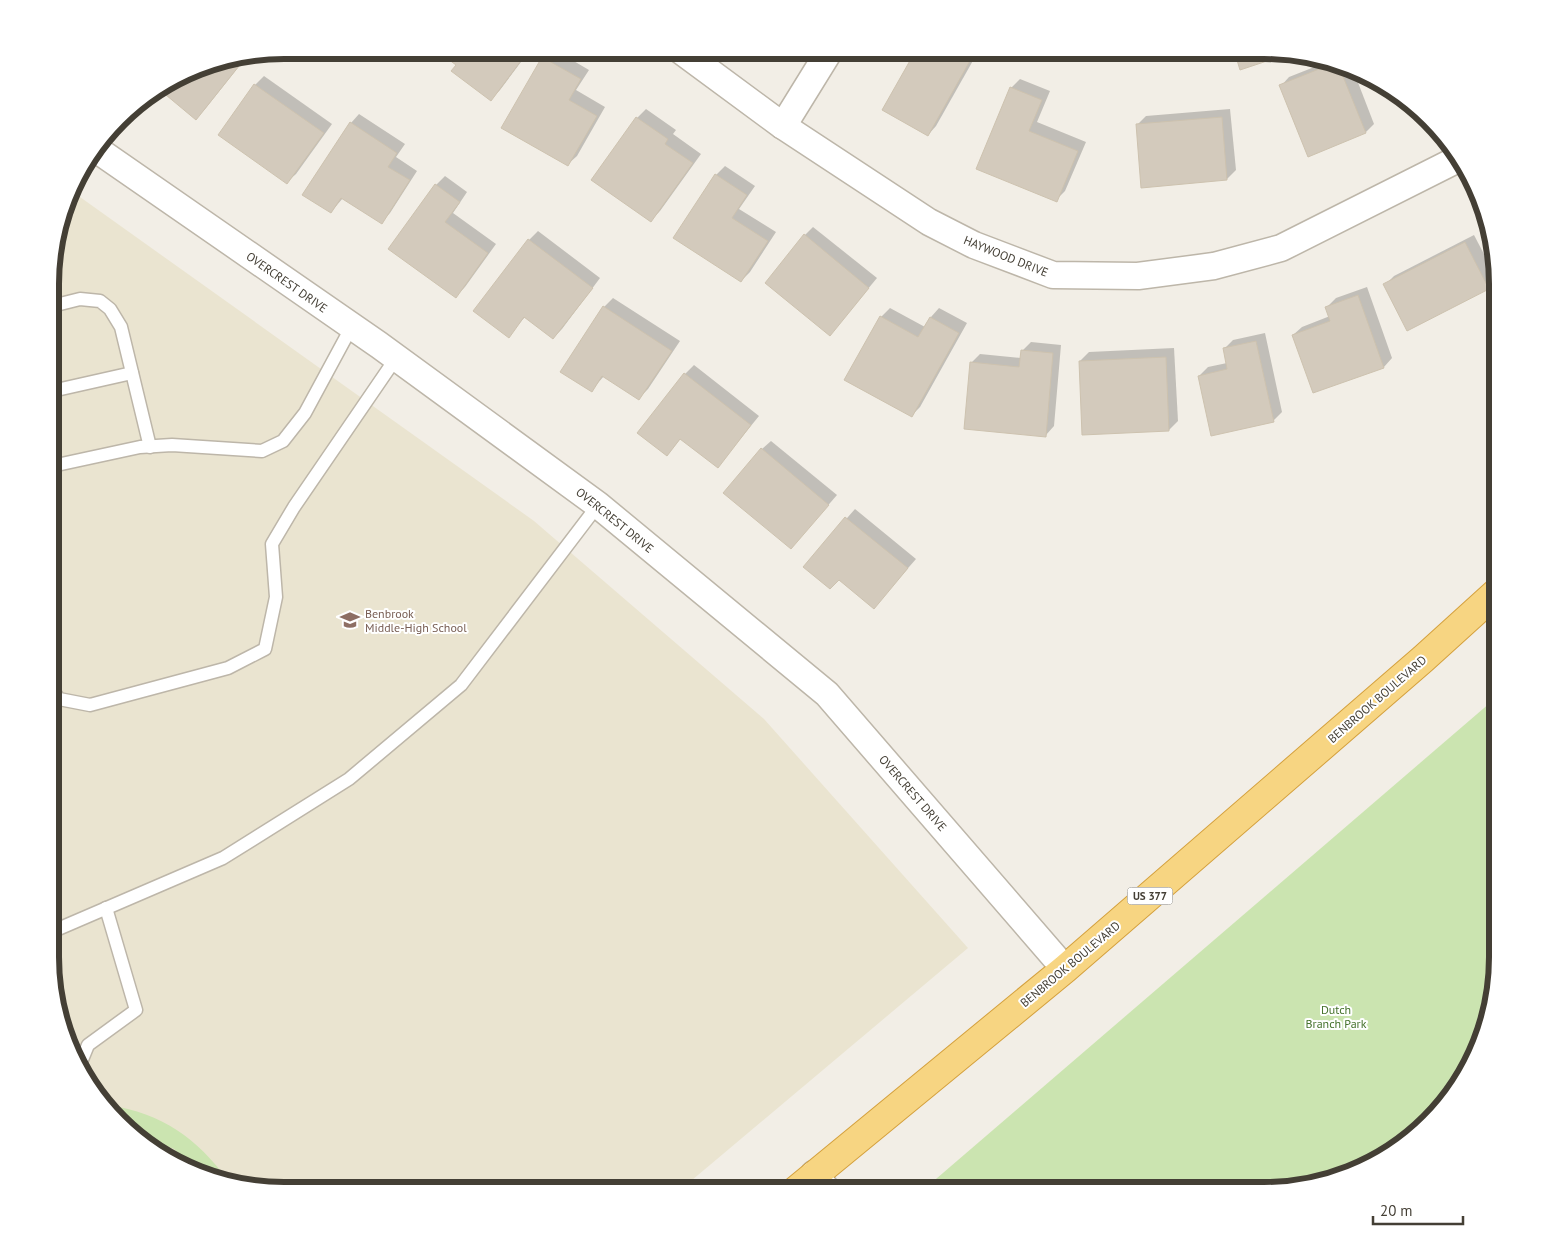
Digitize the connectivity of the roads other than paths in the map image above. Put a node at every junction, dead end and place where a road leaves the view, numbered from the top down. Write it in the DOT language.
graph roads {
  1 [pos="692,59"];
  2 [pos="824,59"];
  3 [pos="783,126"];
  4 [pos="101,153"];
  5 [pos="1453,162"];
  6 [pos="59,304"];
  7 [pos="352,326"];
  8 [pos="396,358"];
  9 [pos="132,373"];
  10 [pos="59,389"];
  11 [pos="150,447"];
  12 [pos="59,465"];
  13 [pos="598,506"];
  14 [pos="1489,599"];
  15 [pos="59,699"];
  16 [pos="106,908"];
  17 [pos="59,929"];
  18 [pos="1065,969"];
  19 [pos="83,1058"];
  20 [pos="816,1182"];
  1 -- 3 [label="street, HAYWOOD DRIVE"];
  2 -- 3 [label="street"];
  3 -- 5 [label="street, HAYWOOD DRIVE"];
  4 -- 7 [label="street, OVERCREST DRIVE"];
  6 -- 9 [label="lane"];
  7 -- 8 [label="street, OVERCREST DRIVE"];
  7 -- 11 [label="lane"];
  8 -- 13 [label="street, OVERCREST DRIVE"];
  8 -- 15 [label="lane"];
  9 -- 10 [label="lane"];
  9 -- 11 [label="lane"];
  11 -- 12 [label="lane"];
  13 -- 16 [label="lane"];
  13 -- 18 [label="street, OVERCREST DRIVE"];
  14 -- 18 [label="highway, BENBROOK BOULEVARD / US 377"];
  16 -- 17 [label="lane"];
  16 -- 19 [label="lane"];
  18 -- 20 [label="highway, BENBROOK BOULEVARD / US 377"];
}
